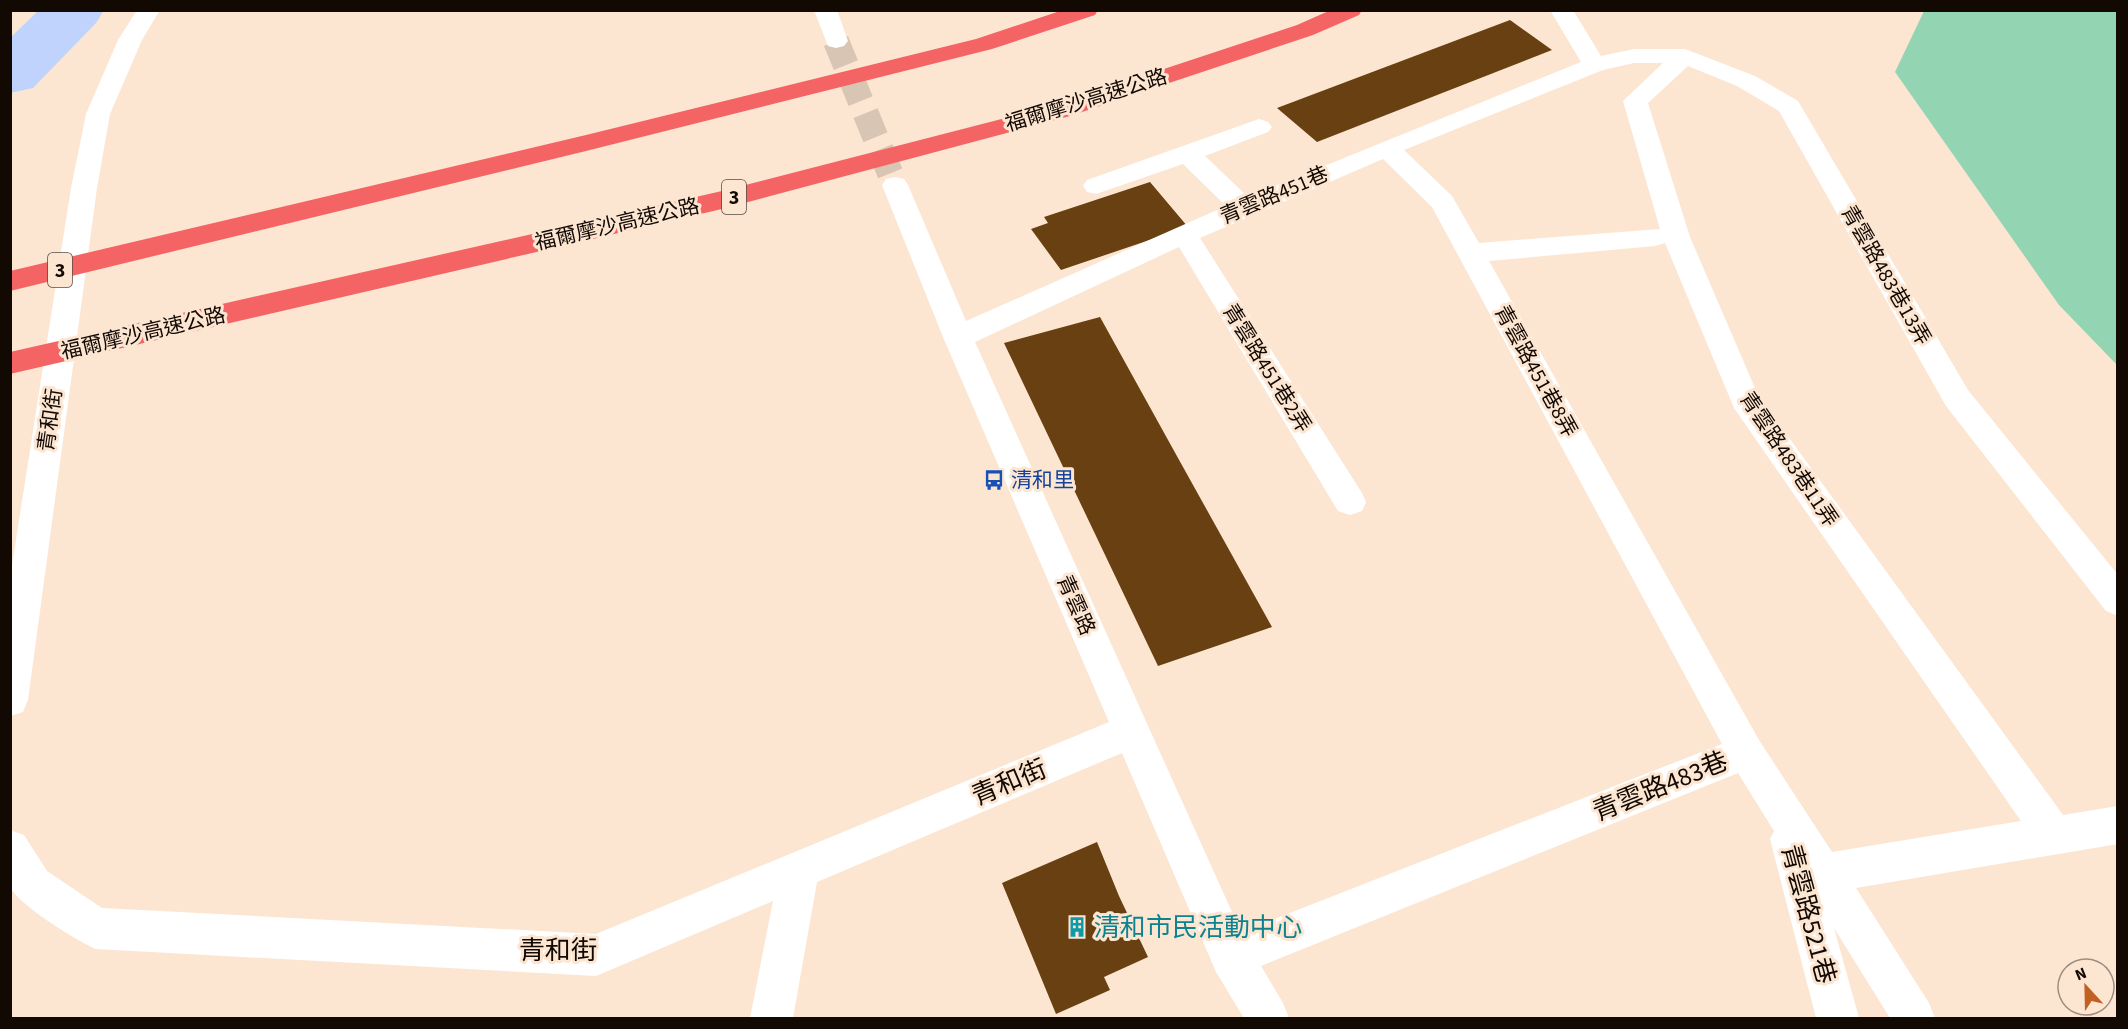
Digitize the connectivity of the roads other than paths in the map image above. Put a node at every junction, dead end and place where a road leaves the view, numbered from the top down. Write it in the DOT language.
graph roads {
  1 [pos="149,10"];
  2 [pos="825,10"];
  3 [pos="1087,10"];
  4 [pos="1351,10"];
  5 [pos="1561,10"];
  6 [pos="837,41"];
  7 [pos="1685,56"];
  8 [pos="1595,65"];
  9 [pos="1259,127"];
  10 [pos="1386,148"];
  11 [pos="1187,153"];
  12 [pos="895,185"];
  13 [pos="1096,186"];
  14 [pos="1244,208"];
  15 [pos="1184,234"];
  16 [pos="1655,237"];
  17 [pos="1471,253"];
  18 [pos="10,281"];
  19 [pos="958,337"];
  20 [pos="10,363"];
  21 [pos="1350,502"];
  22 [pos="2118,602"];
  23 [pos="10,700"];
  24 [pos="1131,731"];
  25 [pos="1746,752"];
  26 [pos="1782,808"];
  27 [pos="2118,825"];
  28 [pos="2054,835"];
  29 [pos="10,849"];
  30 [pos="799,870"];
  31 [pos="1823,873"];
  32 [pos="1231,957"];
  33 [pos="772,1018"];
  34 [pos="1268,1018"];
  35 [pos="1837,1018"];
  36 [pos="1914,1018"];
  1 -- 23 [label="street, 青和街"];
  2 -- 6 [label="street"];
  3 -- 18 [label="highway, 3"];
  4 -- 20 [label="highway, 福爾摩沙高速公路 / 3"];
  5 -- 8 [label="street"];
  7 -- 8 [label="street, 青雲路483巷13弄"];
  7 -- 22 [label="street, 青雲路483巷13弄"];
  7 -- 28 [label="street, 青雲路483巷11弄"];
  8 -- 10 [label="street, 青雲路451巷"];
  9 -- 11 [label="street"];
  10 -- 14 [label="street, 青雲路451巷"];
  10 -- 17 [label="street, 青雲路451巷8弄"];
  11 -- 13 [label="street"];
  11 -- 14 [label="street"];
  12 -- 19 [label="street, 青雲路"];
  14 -- 15 [label="street, 青雲路451巷"];
  15 -- 19 [label="street, 青雲路451巷"];
  15 -- 21 [label="street, 青雲路451巷2弄"];
  16 -- 17 [label="street"];
  17 -- 25 [label="street, 青雲路451巷8弄"];
  19 -- 24 [label="street, 青雲路"];
  24 -- 30 [label="street, 青和街"];
  24 -- 32 [label="street, 青雲路"];
  25 -- 26 [label="street, 青雲路483巷"];
  25 -- 32 [label="street, 青雲路483巷"];
  26 -- 31 [label="street, 青雲路483巷"];
  26 -- 35 [label="street, 青雲路521巷"];
  27 -- 28 [label="street"];
  28 -- 31 [label="street"];
  29 -- 30 [label="street, 青和街"];
  30 -- 33 [label="street"];
  31 -- 36 [label="street, 青雲路483巷"];
  32 -- 34 [label="street, 青雲路"];
}
